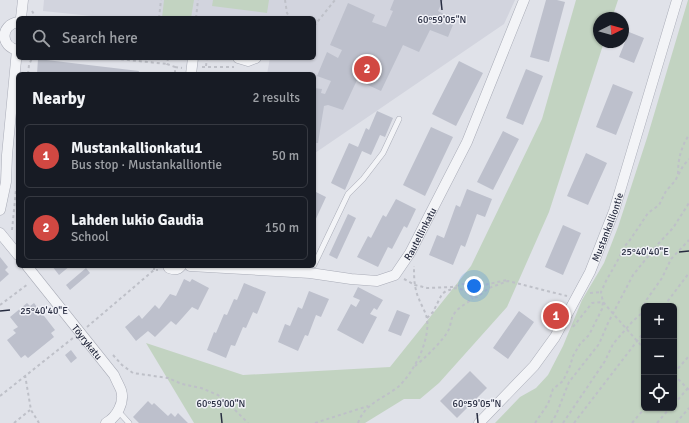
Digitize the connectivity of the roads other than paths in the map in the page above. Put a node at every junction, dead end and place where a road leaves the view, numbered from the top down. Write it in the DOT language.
graph roads {
  1 [pos="23,0"];
  2 [pos="524,0"];
  3 [pos="677,0"];
  4 [pos="21,16"];
  5 [pos="16,22"];
  6 [pos="2,35"];
  7 [pos="16,50"];
  8 [pos="17,60"];
  9 [pos="193,60"];
  10 [pos="191,72"];
  11 [pos="399,119"];
  12 [pos="7,154"];
  13 [pos="0,175"];
  14 [pos="0,210"];
  15 [pos="0,233"];
  16 [pos="16,253"];
  17 [pos="316,262"];
  18 [pos="29,268"];
  19 [pos="169,268"];
  20 [pos="180,268"];
  21 [pos="313,268"];
  22 [pos="118,411"];
  23 [pos="106,423"];
  24 [pos="128,423"];
  25 [pos="479,423"];
  1 -- 4 [label="street"];
  2 -- 21 [label="street, Rautellinkatu"];
  3 -- 25 [label="street, Mustankalliontie"];
  5 -- 6 [label="street"];
  6 -- 7 [label="street"];
  8 -- 12 [label="street"];
  9 -- 10 [label="street"];
  11 -- 17 [label="lane"];
  12 -- 13 [label="street"];
  12 -- 14 [label="street"];
  15 -- 16 [label="street"];
  18 -- 22 [label="street, Töyrykatu"];
  19 -- 20 [label="street"];
  22 -- 23 [label="street"];
  22 -- 24 [label="lane"];
}
